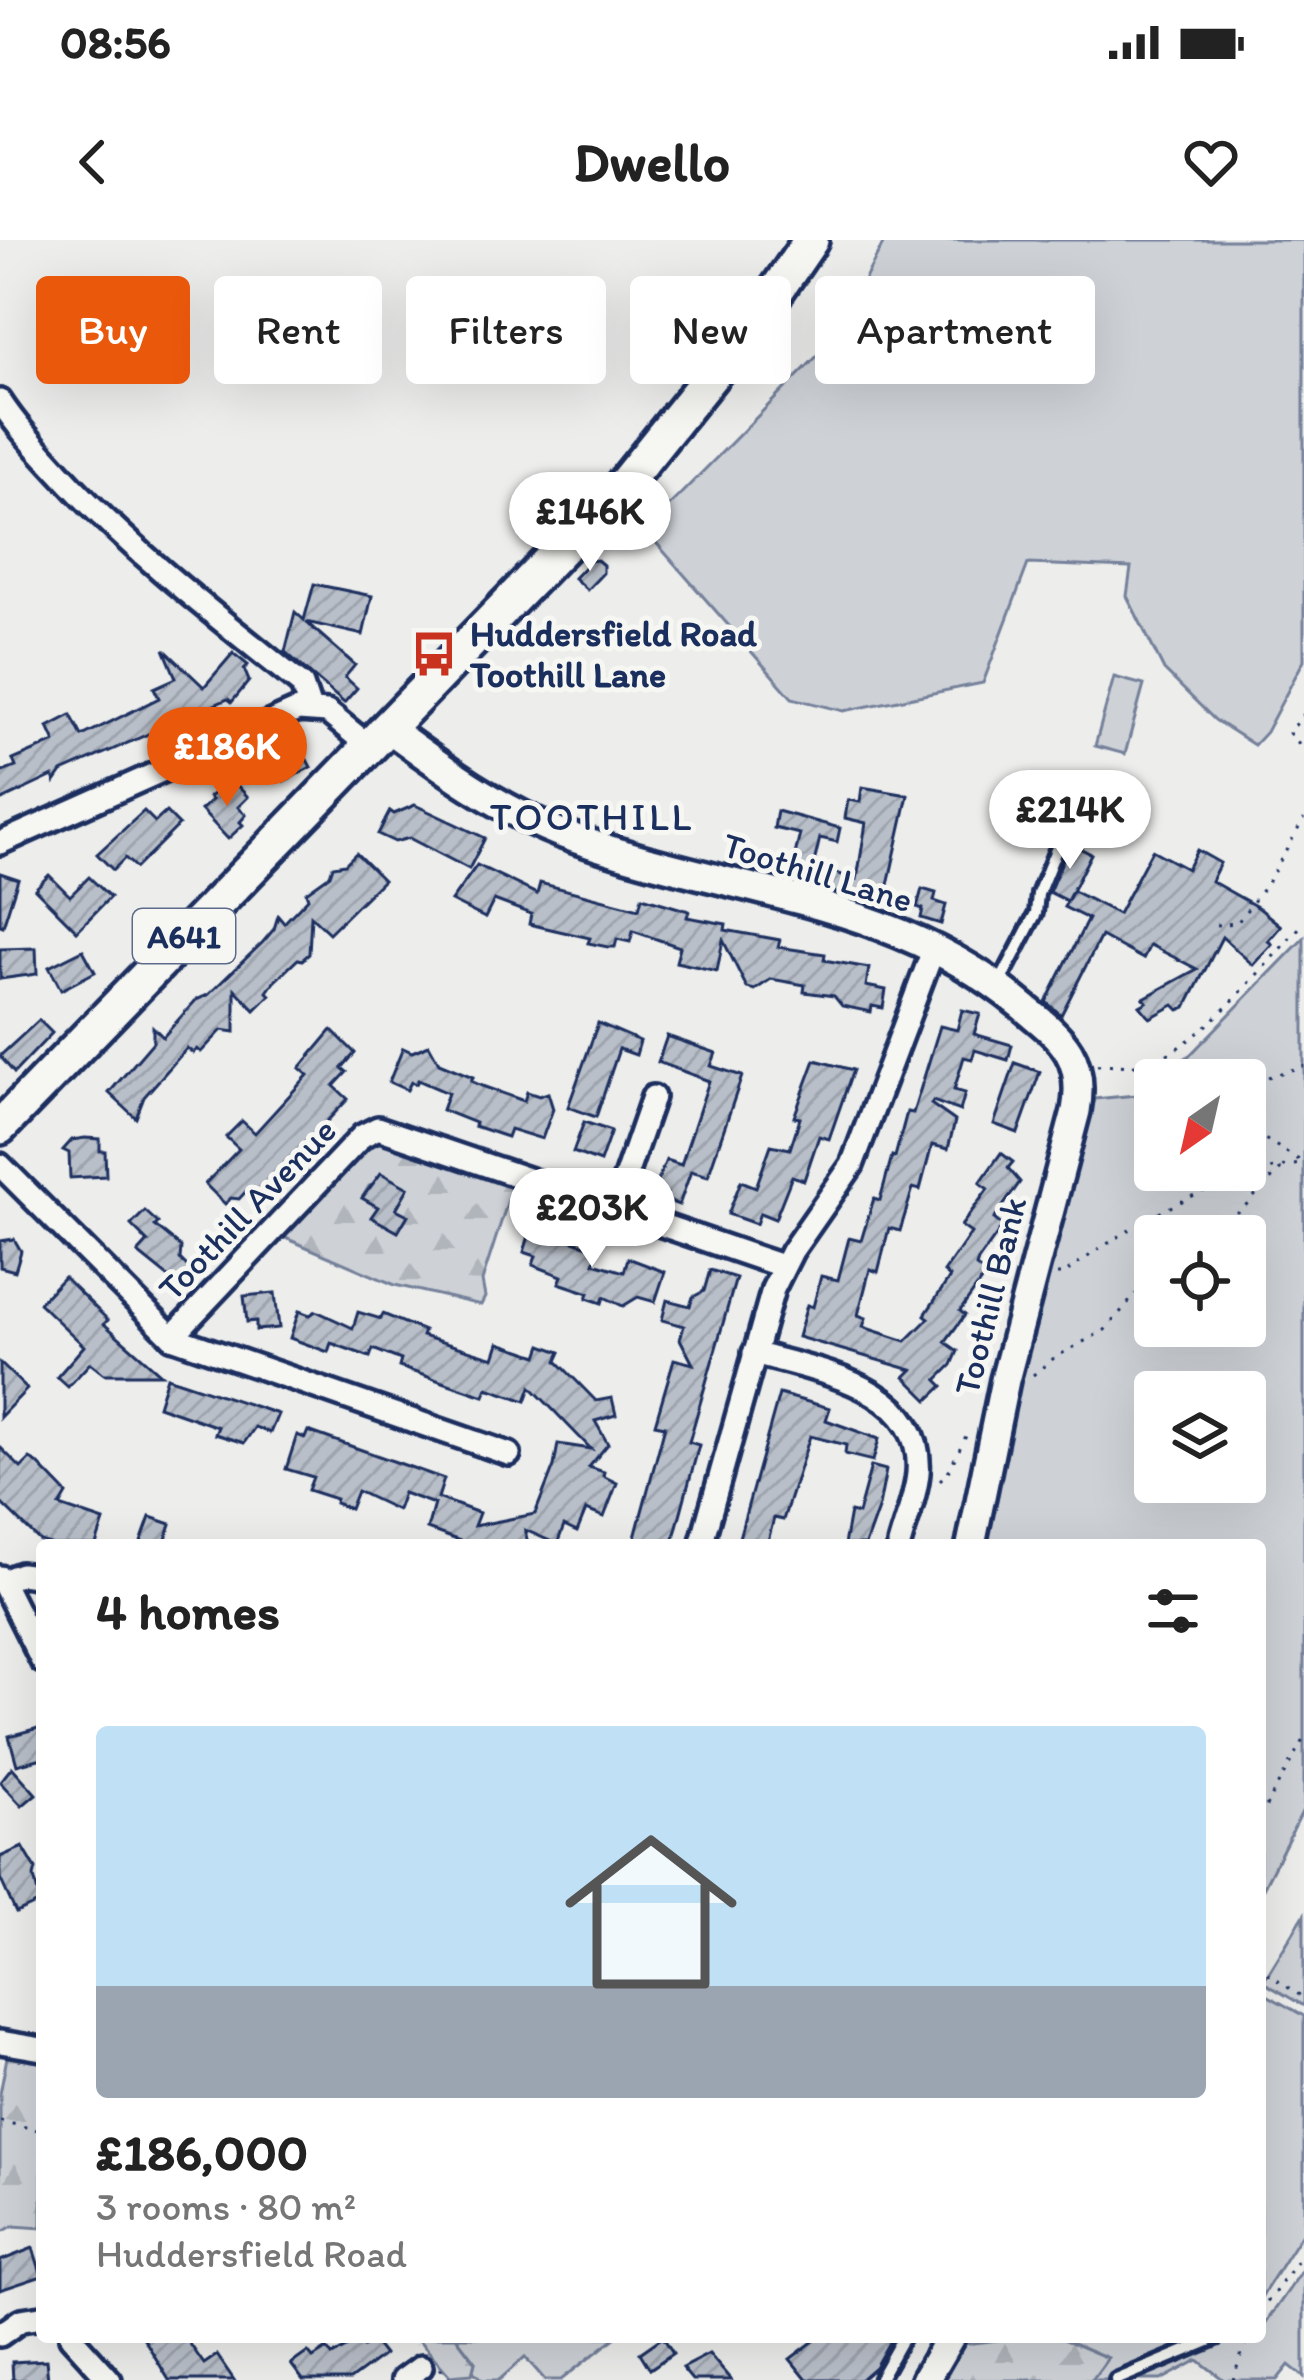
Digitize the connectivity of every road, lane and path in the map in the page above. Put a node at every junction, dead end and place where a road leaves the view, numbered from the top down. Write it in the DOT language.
graph roads {
  1 [pos="789,240"];
  2 [pos="811,240"];
  3 [pos="769,276"];
  4 [pos="787,276"];
  5 [pos="706,384"];
  6 [pos="0,401"];
  7 [pos="310,709"];
  8 [pos="1304,714"];
  9 [pos="379,738"];
  10 [pos="1304,748"];
  11 [pos="1304,819"];
  12 [pos="0,843"];
  13 [pos="1058,845"];
  14 [pos="1304,923"];
  15 [pos="1216,925"];
  16 [pos="934,948"];
  17 [pos="998,986"];
  18 [pos="1155,1059"];
  19 [pos="1078,1066"];
  20 [pos="1134,1066"];
  21 [pos="1304,1066"];
  22 [pos="1266,1078"];
  23 [pos="653,1097"];
  24 [pos="0,1127"];
  25 [pos="1266,1140"];
  26 [pos="1304,1163"];
  27 [pos="0,1165"];
  28 [pos="1286,1165"];
  29 [pos="615,1207"];
  30 [pos="1231,1215"];
  31 [pos="782,1266"];
  32 [pos="1031,1270"];
  33 [pos="1134,1296"];
  34 [pos="172,1337"];
  35 [pos="754,1353"];
  36 [pos="1005,1380"];
  37 [pos="971,1427"];
  38 [pos="509,1454"];
  39 [pos="913,1496"];
  40 [pos="703,1539"];
  41 [pos="901,1539"];
  42 [pos="972,1539"];
  43 [pos="36,1575"];
  44 [pos="1,1579"];
  45 [pos="36,1649"];
  46 [pos="1304,1738"];
  47 [pos="1266,1805"];
  48 [pos="1266,1972"];
  49 [pos="1304,1998"];
  50 [pos="0,2042"];
  51 [pos="36,2048"];
  52 [pos="0,2121"];
  53 [pos="36,2130"];
  54 [pos="1304,2253"];
  55 [pos="1266,2304"];
  56 [pos="36,2318"];
  57 [pos="0,2335"];
  58 [pos="76,2343"];
  59 [pos="900,2343"];
  60 [pos="947,2343"];
  61 [pos="1205,2343"];
  62 [pos="1244,2343"];
  63 [pos="110,2380"];
  64 [pos="879,2380"];
  65 [pos="926,2380"];
  66 [pos="1116,2380"];
  67 [pos="1233,2380"];
  1 -- 3 [label="main road, A641"];
  2 -- 4 [label="main road, A641"];
  5 -- 9 [label="main road, A641"];
  6 -- 7 [label="street"];
  7 -- 9 [label="street"];
  7 -- 12 [label="street"];
  8 -- 10 [label="path"];
  9 -- 16 [label="street, Toothill Lane"];
  9 -- 24 [label="main road, A641"];
  11 -- 15 [label="path"];
  13 -- 17 [label="lane"];
  14 -- 18 [label="path"];
  16 -- 17 [label="street, Toothill Lane"];
  16 -- 31 [label="street"];
  17 -- 19 [label="street, Toothill Lane"];
  19 -- 20 [label="path"];
  19 -- 32 [label="street, Toothill Bank"];
  21 -- 22 [label="path"];
  23 -- 29 [label="street"];
  25 -- 26 [label="path"];
  26 -- 28 [label="path"];
  27 -- 34 [label="street"];
  28 -- 30 [label="path"];
  28 -- 32 [label="path"];
  29 -- 31 [label="street, Toothill Avenue"];
  29 -- 34 [label="street, Toothill Avenue"];
  31 -- 35 [label="street"];
  32 -- 36 [label="street, Toothill Bank"];
  33 -- 36 [label="path"];
  34 -- 38 [label="street"];
  35 -- 39 [label="street"];
  35 -- 40 [label="street"];
  36 -- 42 [label="street, Toothill Bank"];
  37 -- 39 [label="path"];
  39 -- 41 [label="street"];
  43 -- 44 [label="street"];
  44 -- 45 [label="street"];
  46 -- 47 [label="path"];
  48 -- 49 [label="path"];
  50 -- 51 [label="street"];
  52 -- 53 [label="path"];
  54 -- 55 [label="path"];
  56 -- 57 [label="street"];
  58 -- 63 [label="street"];
  59 -- 64 [label="lane"];
  60 -- 65 [label="street"];
  61 -- 66 [label="lane"];
  62 -- 67 [label="path"];
}
